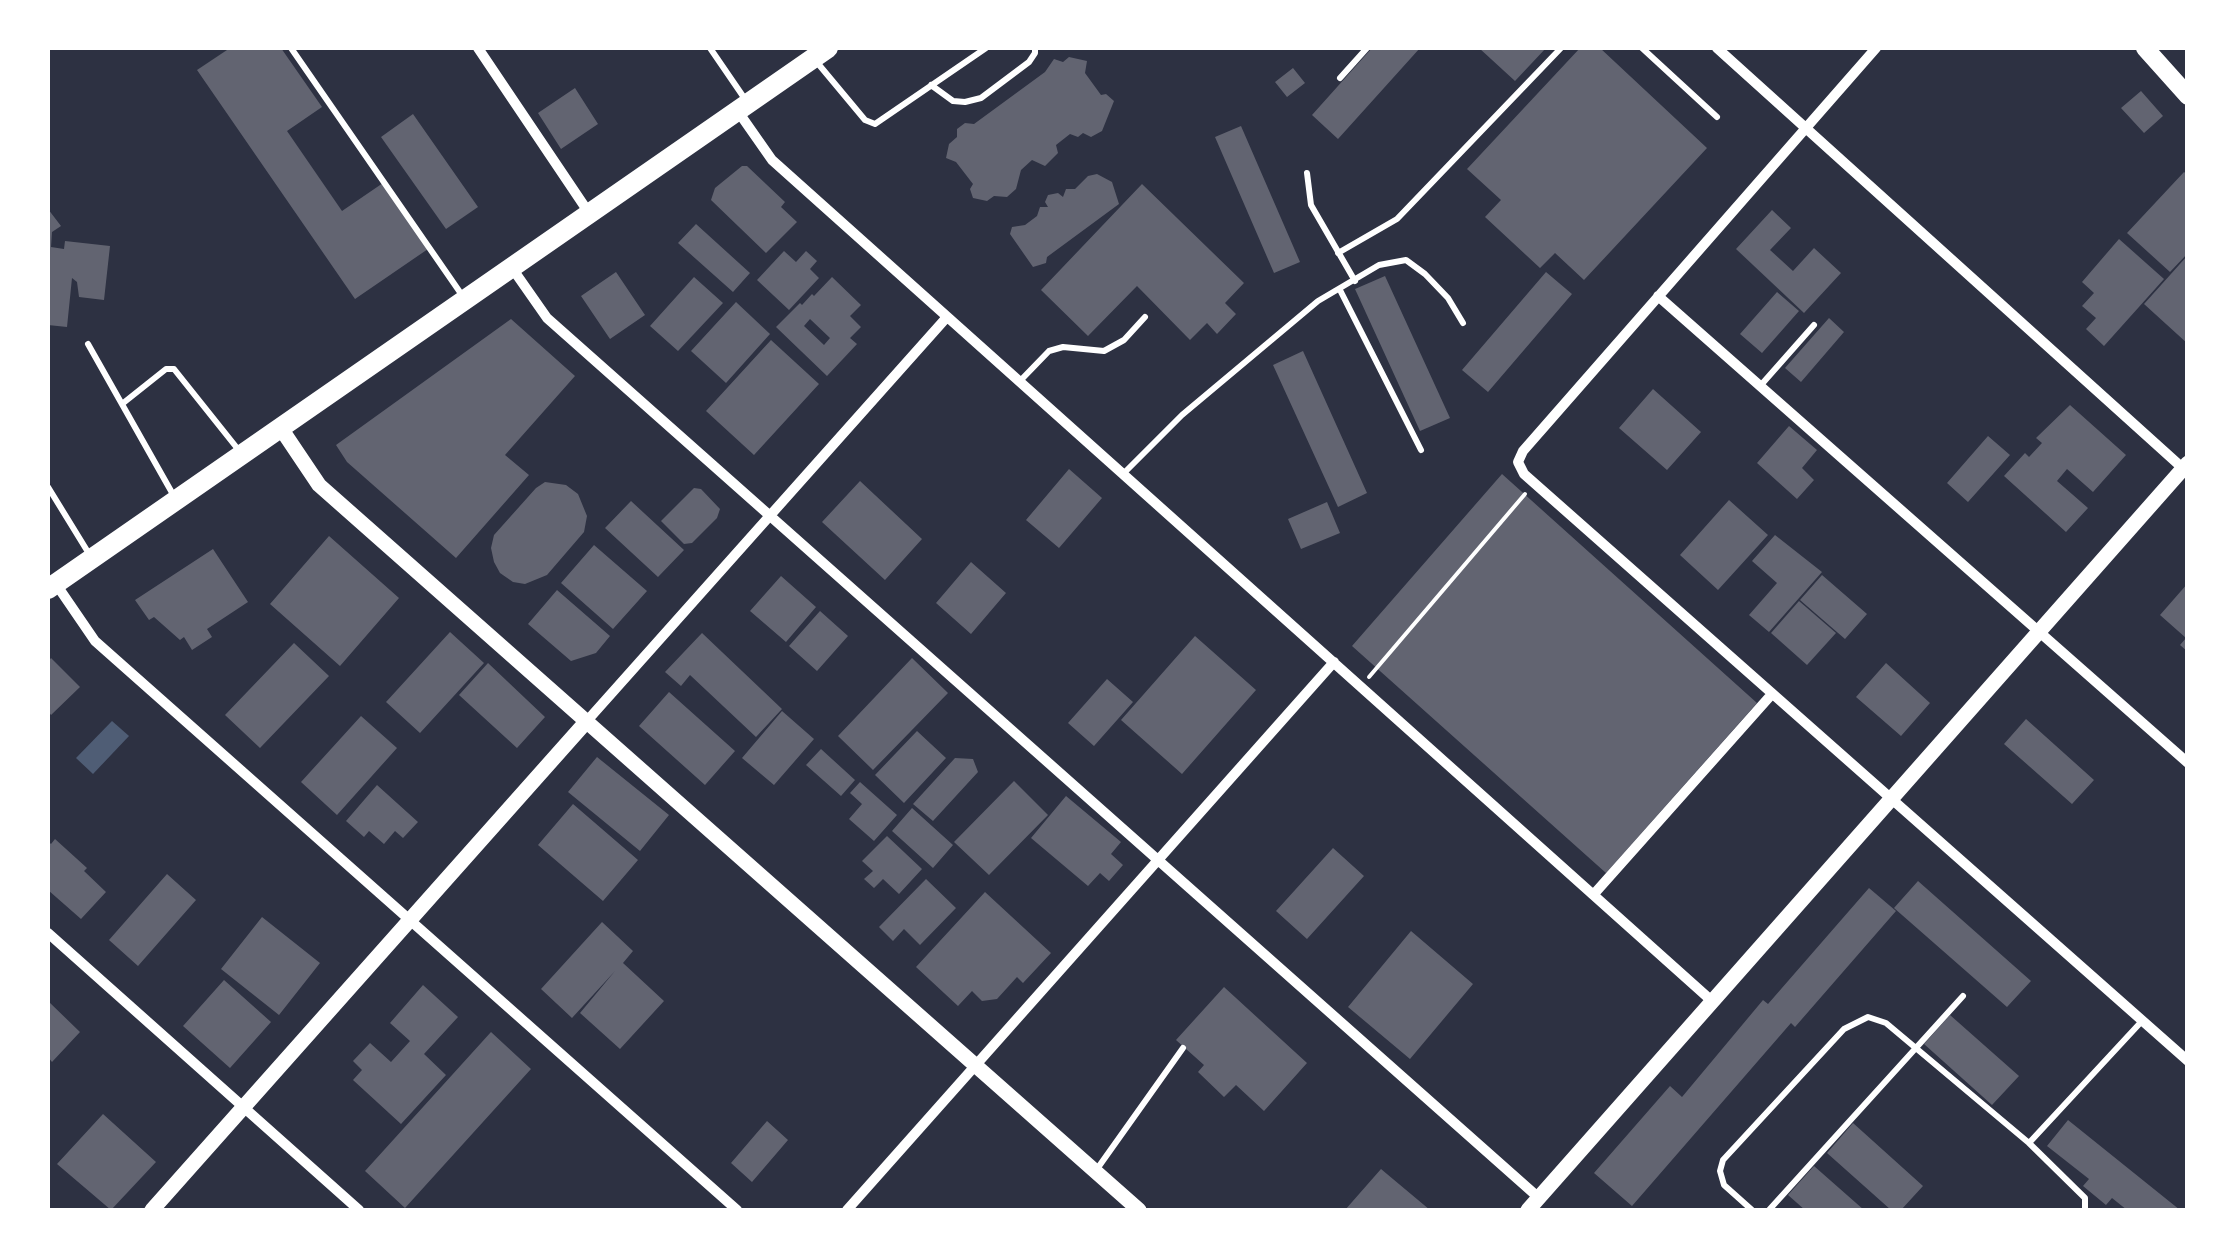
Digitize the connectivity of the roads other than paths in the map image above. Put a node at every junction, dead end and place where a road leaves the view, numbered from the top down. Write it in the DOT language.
graph roads {
  1 [pos="291,48"];
  2 [pos="478,48"];
  3 [pos="710,48"];
  4 [pos="986,48"];
  5 [pos="1035,48"];
  6 [pos="1367,48"];
  7 [pos="1561,48"];
  8 [pos="1642,48"];
  9 [pos="1717,48"];
  10 [pos="1876,48"];
  11 [pos="2145,48"];
  12 [pos="821,52"];
  13 [pos="1340,78"];
  14 [pos="931,85"];
  15 [pos="2188,96"];
  16 [pos="742,106"];
  17 [pos="1716,117"];
  18 [pos="1805,129"];
  19 [pos="1307,172"];
  20 [pos="589,213"];
  21 [pos="1338,253"];
  22 [pos="512,267"];
  23 [pos="1354,281"];
  24 [pos="1340,290"];
  25 [pos="1658,296"];
  26 [pos="465,299"];
  27 [pos="947,316"];
  28 [pos="1145,317"];
  29 [pos="1463,323"];
  30 [pos="1814,325"];
  31 [pos="88,344"];
  32 [pos="1020,382"];
  33 [pos="1760,386"];
  34 [pos="122,404"];
  35 [pos="280,427"];
  36 [pos="1422,450"];
  37 [pos="242,454"];
  38 [pos="2186,468"];
  39 [pos="1123,474"];
  40 [pos="48,487"];
  41 [pos="176,500"];
  42 [pos="770,516"];
  43 [pos="92,558"];
  44 [pos="51,586"];
  45 [pos="2038,632"];
  46 [pos="1334,662"];
  47 [pos="1772,694"];
  48 [pos="586,722"];
  49 [pos="2188,764"];
  50 [pos="1891,800"];
  51 [pos="1158,860"];
  52 [pos="1594,894"];
  53 [pos="410,920"];
  54 [pos="48,934"];
  55 [pos="1963,996"];
  56 [pos="1713,1002"];
  57 [pos="2142,1020"];
  58 [pos="1183,1048"];
  59 [pos="1918,1049"];
  60 [pos="2188,1062"];
  61 [pos="975,1066"];
  62 [pos="243,1108"];
  63 [pos="2029,1143"];
  64 [pos="1095,1172"];
  65 [pos="1534,1204"];
  66 [pos="152,1210"];
  67 [pos="359,1210"];
  68 [pos="737,1210"];
  69 [pos="847,1210"];
  70 [pos="1139,1210"];
  71 [pos="1752,1210"];
  72 [pos="1768,1210"];
  73 [pos="2084,1210"];
  1 -- 26 [label="lane"];
  2 -- 20 [label="street"];
  3 -- 16 [label="lane"];
  4 -- 14 [label="lane"];
  5 -- 14 [label="lane"];
  6 -- 13 [label="lane"];
  7 -- 21 [label="lane"];
  8 -- 17 [label="lane"];
  9 -- 18 [label="street"];
  10 -- 18 [label="street"];
  11 -- 15 [label="main road"];
  12 -- 14 [label="lane"];
  12 -- 16 [label="main road"];
  16 -- 20 [label="main road"];
  16 -- 27 [label="street"];
  18 -- 25 [label="street"];
  18 -- 38 [label="street"];
  19 -- 21 [label="lane"];
  20 -- 22 [label="main road"];
  21 -- 23 [label="lane"];
  22 -- 26 [label="main road"];
  22 -- 42 [label="street"];
  23 -- 24 [label="lane"];
  23 -- 29 [label="lane"];
  24 -- 36 [label="lane"];
  24 -- 39 [label="lane"];
  25 -- 33 [label="street"];
  25 -- 47 [label="street"];
  26 -- 35 [label="main road"];
  27 -- 32 [label="street"];
  27 -- 42 [label="street"];
  28 -- 32 [label="lane"];
  30 -- 33 [label="lane"];
  31 -- 34 [label="lane"];
  32 -- 39 [label="street"];
  33 -- 45 [label="street"];
  34 -- 37 [label="lane"];
  34 -- 41 [label="lane"];
  35 -- 37 [label="main road"];
  35 -- 48 [label="street"];
  37 -- 41 [label="main road"];
  38 -- 45 [label="street"];
  39 -- 46 [label="street"];
  40 -- 43 [label="lane"];
  41 -- 43 [label="main road"];
  42 -- 48 [label="street"];
  42 -- 51 [label="street"];
  43 -- 44 [label="main road"];
  44 -- 53 [label="street"];
  45 -- 49 [label="street"];
  45 -- 50 [label="street"];
  46 -- 51 [label="street"];
  46 -- 52 [label="street"];
  47 -- 50 [label="street"];
  47 -- 52 [label="street"];
  48 -- 53 [label="street"];
  48 -- 61 [label="street"];
  50 -- 56 [label="street"];
  50 -- 57 [label="street"];
  51 -- 61 [label="street"];
  51 -- 65 [label="street"];
  52 -- 56 [label="street"];
  53 -- 62 [label="street"];
  53 -- 68 [label="street"];
  54 -- 62 [label="street"];
  55 -- 59 [label="lane"];
  56 -- 65 [label="street"];
  57 -- 60 [label="street"];
  57 -- 63 [label="lane"];
  58 -- 64 [label="lane"];
  59 -- 63 [label="lane"];
  59 -- 71 [label="lane"];
  59 -- 72 [label="lane"];
  61 -- 64 [label="street"];
  61 -- 69 [label="street"];
  62 -- 66 [label="street"];
  62 -- 67 [label="street"];
  63 -- 73 [label="lane"];
  64 -- 70 [label="street"];
}
